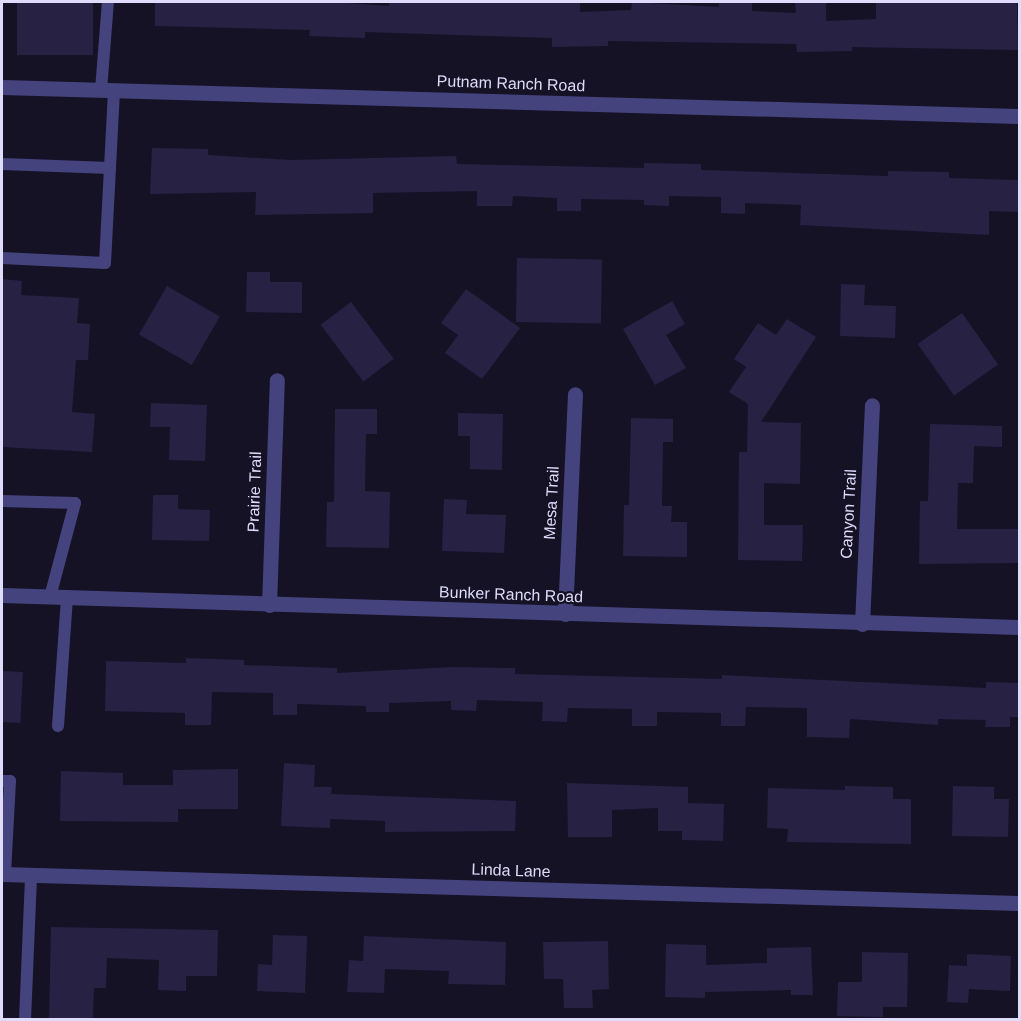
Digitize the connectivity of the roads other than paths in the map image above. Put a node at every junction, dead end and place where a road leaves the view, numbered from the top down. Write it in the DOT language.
graph roads {
  1 [pos="108,2"];
  2 [pos="2,87"];
  3 [pos="107,90"];
  4 [pos="1020,116"];
  5 [pos="2,164"];
  6 [pos="110,168"];
  7 [pos="2,258"];
  8 [pos="277,380"];
  9 [pos="575,394"];
  10 [pos="872,405"];
  11 [pos="2,501"];
  12 [pos="2,595"];
  13 [pos="50,597"];
  14 [pos="67,598"];
  15 [pos="269,605"];
  16 [pos="565,614"];
  17 [pos="862,624"];
  18 [pos="1020,627"];
  19 [pos="58,726"];
  20 [pos="2,781"];
  21 [pos="3,874"];
  22 [pos="31,875"];
  23 [pos="1020,903"];
  24 [pos="25,1020"];
  1 -- 3 [label="lane"];
  2 -- 3 [label="street, Putnam Ranch Road"];
  3 -- 4 [label="street, Putnam Ranch Road"];
  3 -- 6 [label="lane"];
  5 -- 6 [label="lane"];
  6 -- 7 [label="lane"];
  8 -- 15 [label="street, Prairie Trail"];
  9 -- 16 [label="street, Mesa Trail"];
  10 -- 17 [label="street, Canyon Trail"];
  11 -- 13 [label="lane"];
  12 -- 13 [label="street, Bunker Ranch Road"];
  13 -- 14 [label="street, Bunker Ranch Road"];
  14 -- 15 [label="street, Bunker Ranch Road"];
  14 -- 19 [label="lane"];
  15 -- 16 [label="street, Bunker Ranch Road"];
  16 -- 17 [label="street, Bunker Ranch Road"];
  17 -- 18 [label="street, Bunker Ranch Road"];
  20 -- 21 [label="lane"];
  21 -- 22 [label="street, Linda Lane"];
  22 -- 23 [label="street, Linda Lane"];
  22 -- 24 [label="lane"];
}
